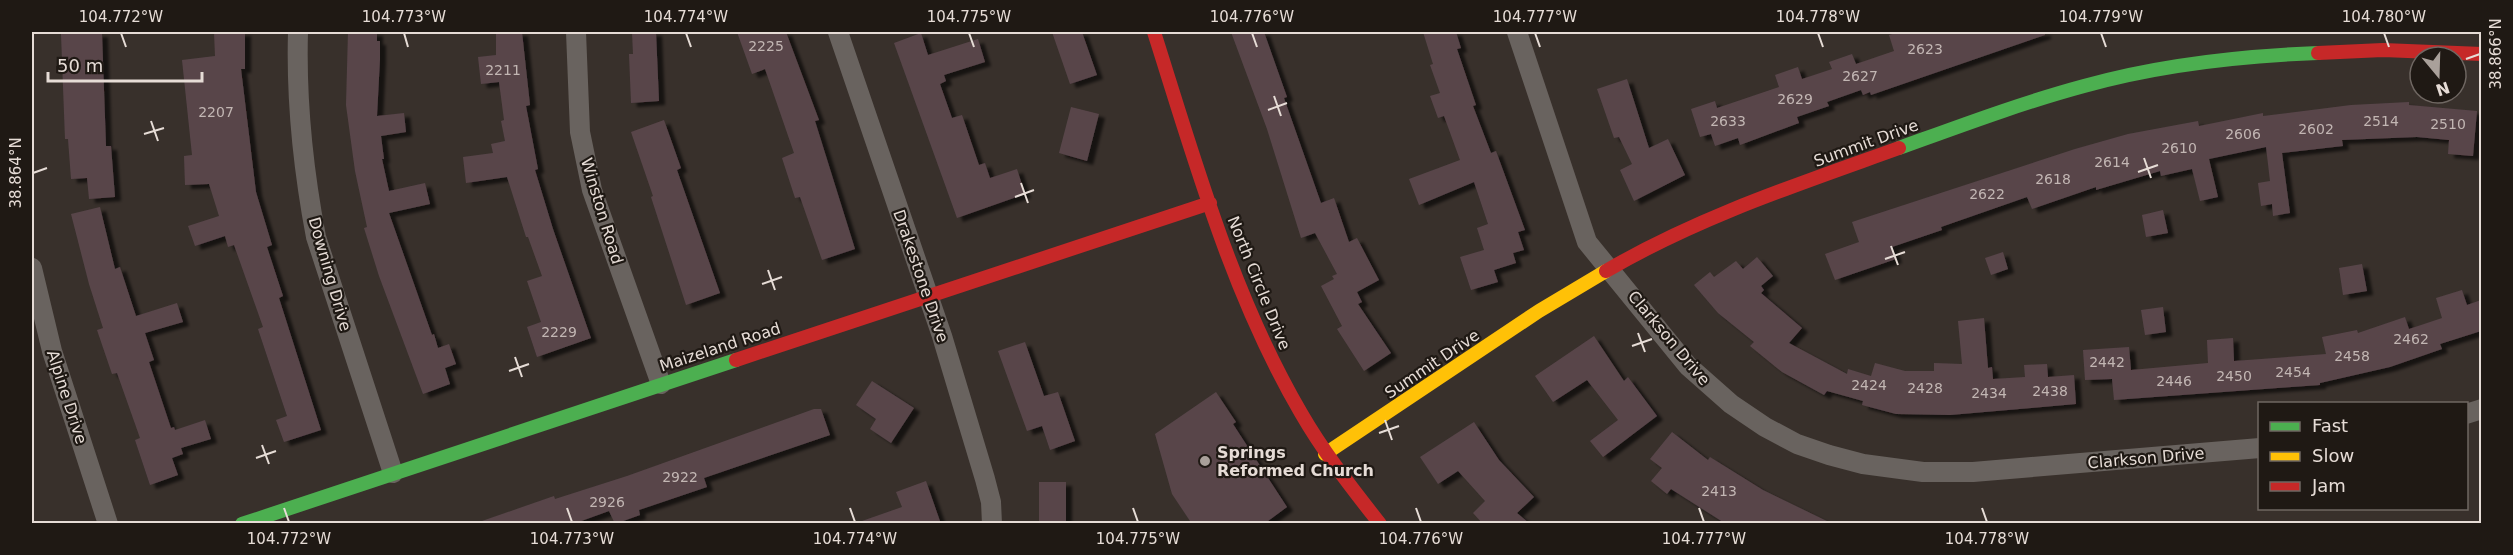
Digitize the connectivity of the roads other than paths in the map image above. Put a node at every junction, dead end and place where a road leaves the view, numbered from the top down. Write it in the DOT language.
graph roads {
  1 [pos="298,32"];
  2 [pos="576,32"];
  3 [pos="838,32"];
  4 [pos="1154,32"];
  5 [pos="1517,32"];
  6 [pos="2383,41"];
  7 [pos="2481,54"];
  8 [pos="1210,203"];
  9 [pos="32,268"];
  10 [pos="1610,268"];
  11 [pos="927,295"];
  12 [pos="661,384"];
  13 [pos="2258,448"];
  14 [pos="1325,454"];
  15 [pos="393,473"];
  16 [pos="108,524"];
  17 [pos="242,524"];
  18 [pos="992,524"];
  19 [pos="1380,524"];
  1 -- 15 [label="street, Downing Drive"];
  2 -- 12 [label="street, Winston Road"];
  3 -- 11 [label="street, Drakestone Drive"];
  4 -- 8 [label="main road, North Circle Drive"];
  5 -- 10 [label="street, Clarkson Drive"];
  6 -- 7 [label="main road, Summit Drive"];
  6 -- 10 [label="main road, Summit Drive"];
  8 -- 11 [label="main road, Maizeland Road"];
  8 -- 14 [label="main road, North Circle Drive"];
  9 -- 16 [label="street, Alpine Drive"];
  10 -- 13 [label="street, Clarkson Drive"];
  10 -- 14 [label="main road, Summit Drive"];
  11 -- 12 [label="main road, Maizeland Road"];
  11 -- 18 [label="street, Drakestone Drive"];
  12 -- 15 [label="main road, Maizeland Road"];
  14 -- 19 [label="main road, North Circle Drive"];
  15 -- 17 [label="main road, Maizeland Road"];
}
